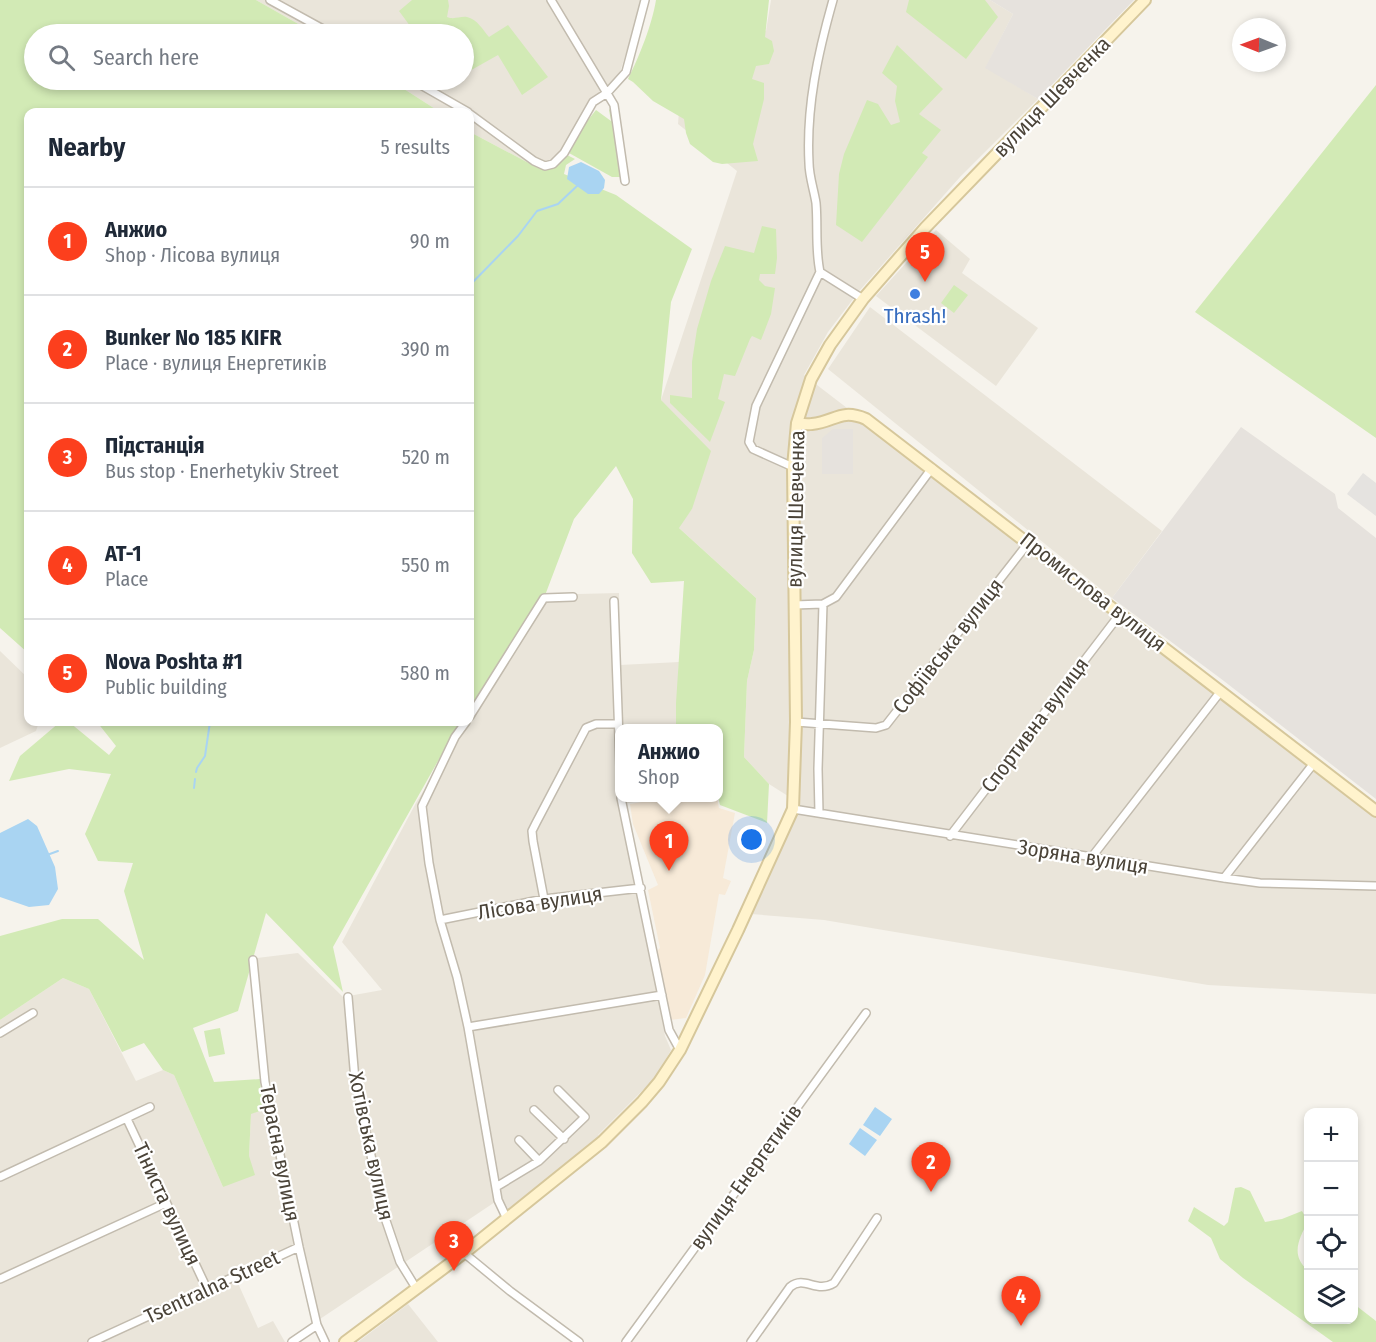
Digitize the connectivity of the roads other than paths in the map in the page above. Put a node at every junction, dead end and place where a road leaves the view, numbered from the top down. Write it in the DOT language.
graph roads {
  1 [pos="270,0"];
  2 [pos="551,0"];
  3 [pos="645,0"];
  4 [pos="834,0"];
  5 [pos="1145,0"];
  6 [pos="314,24"];
  7 [pos="429,90"];
  8 [pos="607,93"];
  9 [pos="460,108"];
  10 [pos="474,117"];
  11 [pos="626,181"];
  12 [pos="820,272"];
  13 [pos="863,299"];
  14 [pos="797,423"];
  15 [pos="793,467"];
  16 [pos="932,468"];
  17 [pos="1029,543"];
  18 [pos="573,597"];
  19 [pos="614,601"];
  20 [pos="823,604"];
  21 [pos="794,605"];
  22 [pos="1120,614"];
  23 [pos="1221,691"];
  24 [pos="474,709"];
  25 [pos="796,722"];
  26 [pos="617,724"];
  27 [pos="820,724"];
  28 [pos="463,726"];
  29 [pos="1314,763"];
  30 [pos="622,802"];
  31 [pos="793,809"];
  32 [pos="1376,811"];
  33 [pos="819,813"];
  34 [pos="950,836"];
  35 [pos="1091,858"];
  36 [pos="1224,878"];
  37 [pos="1376,886"];
  38 [pos="640,888"];
  39 [pos="544,899"];
  40 [pos="440,920"];
  41 [pos="253,960"];
  42 [pos="662,995"];
  43 [pos="348,997"];
  44 [pos="33,1013"];
  45 [pos="866,1013"];
  46 [pos="468,1027"];
  47 [pos="0,1033"];
  48 [pos="680,1050"];
  49 [pos="558,1090"];
  50 [pos="150,1107"];
  51 [pos="534,1110"];
  52 [pos="127,1119"];
  53 [pos="564,1139"];
  54 [pos="519,1140"];
  55 [pos="539,1161"];
  56 [pos="0,1177"];
  57 [pos="496,1187"];
  58 [pos="166,1203"];
  59 [pos="877,1218"];
  60 [pos="507,1219"];
  61 [pos="299,1247"];
  62 [pos="464,1253"];
  63 [pos="0,1279"];
  64 [pos="416,1288"];
  65 [pos="207,1289"];
  66 [pos="317,1325"];
  67 [pos="92,1342"];
  68 [pos="292,1342"];
  69 [pos="325,1342"];
  70 [pos="345,1342"];
  71 [pos="579,1342"];
  72 [pos="626,1342"];
  73 [pos="751,1342"];
  1 -- 6 [label="street"];
  2 -- 8 [label="street"];
  3 -- 8 [label="street"];
  4 -- 12 [label="street"];
  5 -- 13 [label="street, вулиця Шевченка"];
  7 -- 9 [label="street"];
  8 -- 10 [label="street"];
  8 -- 11 [label="street"];
  12 -- 13 [label="street"];
  12 -- 15 [label="street"];
  13 -- 14 [label="street, вулиця Шевченка"];
  14 -- 15 [label="street, вулиця Шевченка"];
  14 -- 16 [label="street, Промислова вулиця"];
  15 -- 21 [label="street, вулиця Шевченка"];
  16 -- 17 [label="street, Промислова вулиця"];
  16 -- 20 [label="street"];
  17 -- 22 [label="street, Промислова вулиця"];
  17 -- 27 [label="street, Софіївська вулиця"];
  18 -- 24 [label="street"];
  19 -- 26 [label="street"];
  20 -- 21 [label="street"];
  20 -- 27 [label="street"];
  21 -- 25 [label="street, вулиця Шевченка"];
  22 -- 23 [label="street, Промислова вулиця"];
  22 -- 34 [label="street, Спортивна вулиця"];
  23 -- 29 [label="street, Промислова вулиця"];
  23 -- 35 [label="street"];
  25 -- 27 [label="street"];
  25 -- 31 [label="street, вулиця Шевченка"];
  26 -- 39 [label="street"];
  27 -- 33 [label="street"];
  28 -- 40 [label="street"];
  29 -- 32 [label="street, Промислова вулиця"];
  29 -- 36 [label="street"];
  30 -- 38 [label="street"];
  31 -- 33 [label="street, Зоряна вулиця"];
  31 -- 48 [label="street, вулиця Шевченка"];
  33 -- 34 [label="street, Зоряна вулиця"];
  34 -- 35 [label="street, Зоряна вулиця"];
  35 -- 36 [label="street, Зоряна вулиця"];
  36 -- 37 [label="street, Зоряна вулиця"];
  38 -- 39 [label="street, Лісова вулиця"];
  38 -- 42 [label="street"];
  39 -- 40 [label="street, Лісова вулиця"];
  40 -- 46 [label="street"];
  41 -- 61 [label="street, Терасна вулиця"];
  42 -- 46 [label="street"];
  42 -- 48 [label="street"];
  43 -- 64 [label="street, Хотівська вулиця"];
  44 -- 47 [label="street"];
  45 -- 72 [label="street, вулиця Енергетиків"];
  46 -- 57 [label="street"];
  48 -- 60 [label="street, вулиця Шевченка"];
  49 -- 53 [label="street"];
  50 -- 52 [label="street"];
  51 -- 53 [label="street"];
  52 -- 56 [label="street"];
  52 -- 58 [label="street, Тіниста вулиця"];
  53 -- 55 [label="street"];
  54 -- 55 [label="street"];
  55 -- 57 [label="street"];
  57 -- 60 [label="street"];
  58 -- 63 [label="street"];
  58 -- 65 [label="street, Тіниста вулиця"];
  59 -- 73 [label="street"];
  60 -- 62 [label="street, вулиця Шевченка"];
  61 -- 65 [label="street, Tsentralna Street"];
  61 -- 66 [label="street, Терасна вулиця"];
  62 -- 64 [label="street, вулиця Шевченка"];
  62 -- 71 [label="street"];
  64 -- 70 [label="street, вулиця Шевченка"];
  65 -- 67 [label="street, Tsentralna Street"];
  66 -- 68 [label="street"];
  66 -- 69 [label="street, Терасна вулиця"];
}
